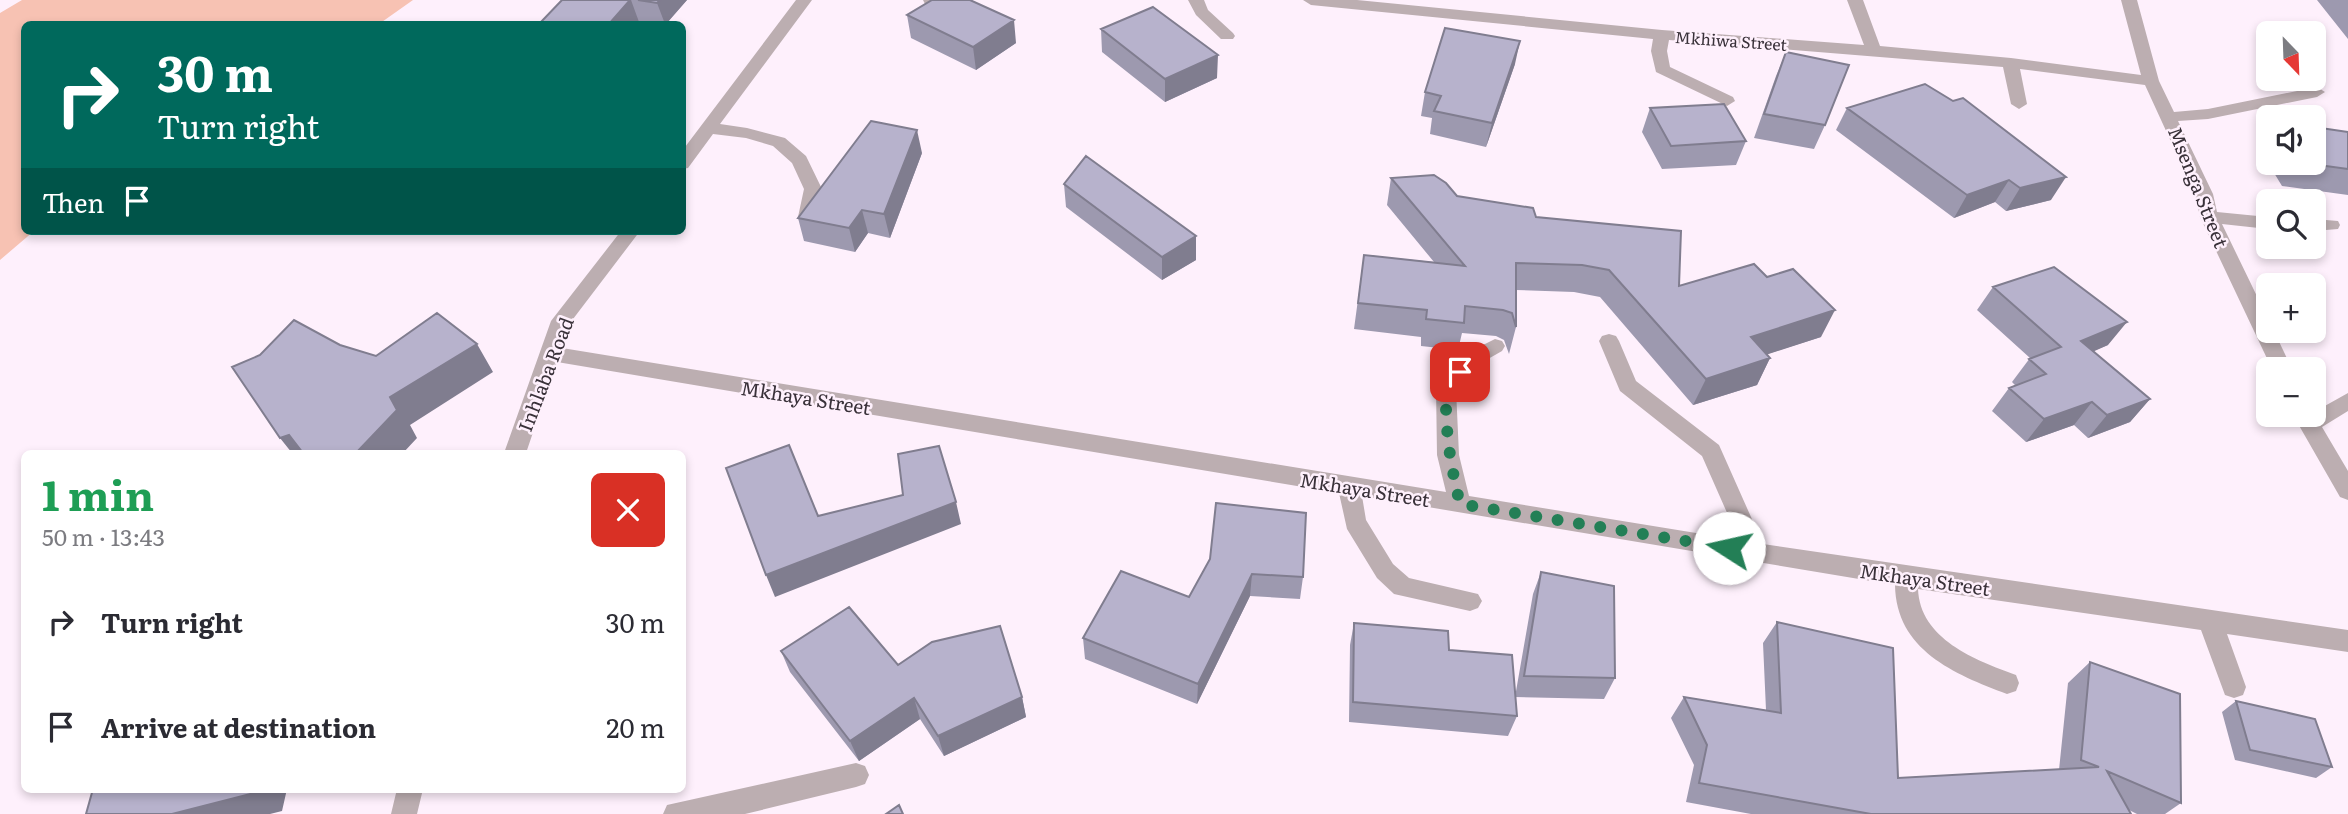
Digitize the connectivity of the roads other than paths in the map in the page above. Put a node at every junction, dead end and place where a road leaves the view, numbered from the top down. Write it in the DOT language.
graph roads {
  1 [pos="804,0"];
  2 [pos="1196,0"];
  3 [pos="1311,0"];
  4 [pos="1855,0"];
  5 [pos="2129,0"];
  6 [pos="1457,7"];
  7 [pos="1662,34"];
  8 [pos="1227,36"];
  9 [pos="1874,50"];
  10 [pos="2011,63"];
  11 [pos="2151,81"];
  12 [pos="2317,92"];
  13 [pos="1727,101"];
  14 [pos="2019,104"];
  15 [pos="2170,117"];
  16 [pos="710,128"];
  17 [pos="686,159"];
  18 [pos="807,217"];
  19 [pos="2209,217"];
  20 [pos="2256,222"];
  21 [pos="628,235"];
  22 [pos="1609,341"];
  23 [pos="1495,346"];
  24 [pos="550,354"];
  25 [pos="2276,357"];
  26 [pos="2348,401"];
  27 [pos="2326,411"];
  28 [pos="2312,427"];
  29 [pos="515,450"];
  30 [pos="1349,486"];
  31 [pos="2348,491"];
  32 [pos="1460,504"];
  33 [pos="1756,553"];
  34 [pos="1906,578"];
  35 [pos="1470,601"];
  36 [pos="2209,619"];
  37 [pos="2348,641"];
  38 [pos="2007,683"];
  39 [pos="2234,687"];
  40 [pos="856,775"];
  41 [pos="409,793"];
  42 [pos="404,814"];
  43 [pos="676,814"];
  1 -- 16 [label="street"];
  2 -- 8 [label="street"];
  3 -- 6 [label="street, Mkhiwa Street"];
  4 -- 9 [label="street"];
  5 -- 11 [label="street, Msenga Street"];
  6 -- 7 [label="street, Mkhiwa Street"];
  7 -- 9 [label="street, Mkhiwa Street"];
  7 -- 13 [label="street"];
  9 -- 10 [label="street, Mkhiwa Street"];
  10 -- 11 [label="street, Mkhiwa Street"];
  10 -- 14 [label="street"];
  11 -- 15 [label="street, Msenga Street"];
  12 -- 15 [label="street"];
  15 -- 19 [label="street, Msenga Street"];
  16 -- 17 [label="street"];
  16 -- 18 [label="street"];
  19 -- 20 [label="street"];
  19 -- 25 [label="street, Msenga Street"];
  21 -- 24 [label="street, Inhlaba Road"];
  22 -- 33 [label="street"];
  23 -- 32 [label="street"];
  24 -- 29 [label="street, Inhlaba Road"];
  24 -- 30 [label="street, Mkhaya Street"];
  26 -- 27 [label="street"];
  28 -- 31 [label="street"];
  30 -- 32 [label="street, Mkhaya Street"];
  30 -- 35 [label="street"];
  32 -- 33 [label="street, Mkhaya Street"];
  33 -- 34 [label="street, Mkhaya Street"];
  34 -- 36 [label="street, Mkhaya Street"];
  34 -- 38 [label="street"];
  36 -- 37 [label="street, Mkhaya Street"];
  36 -- 39 [label="street"];
  40 -- 43 [label="street"];
  41 -- 42 [label="street"];
}
